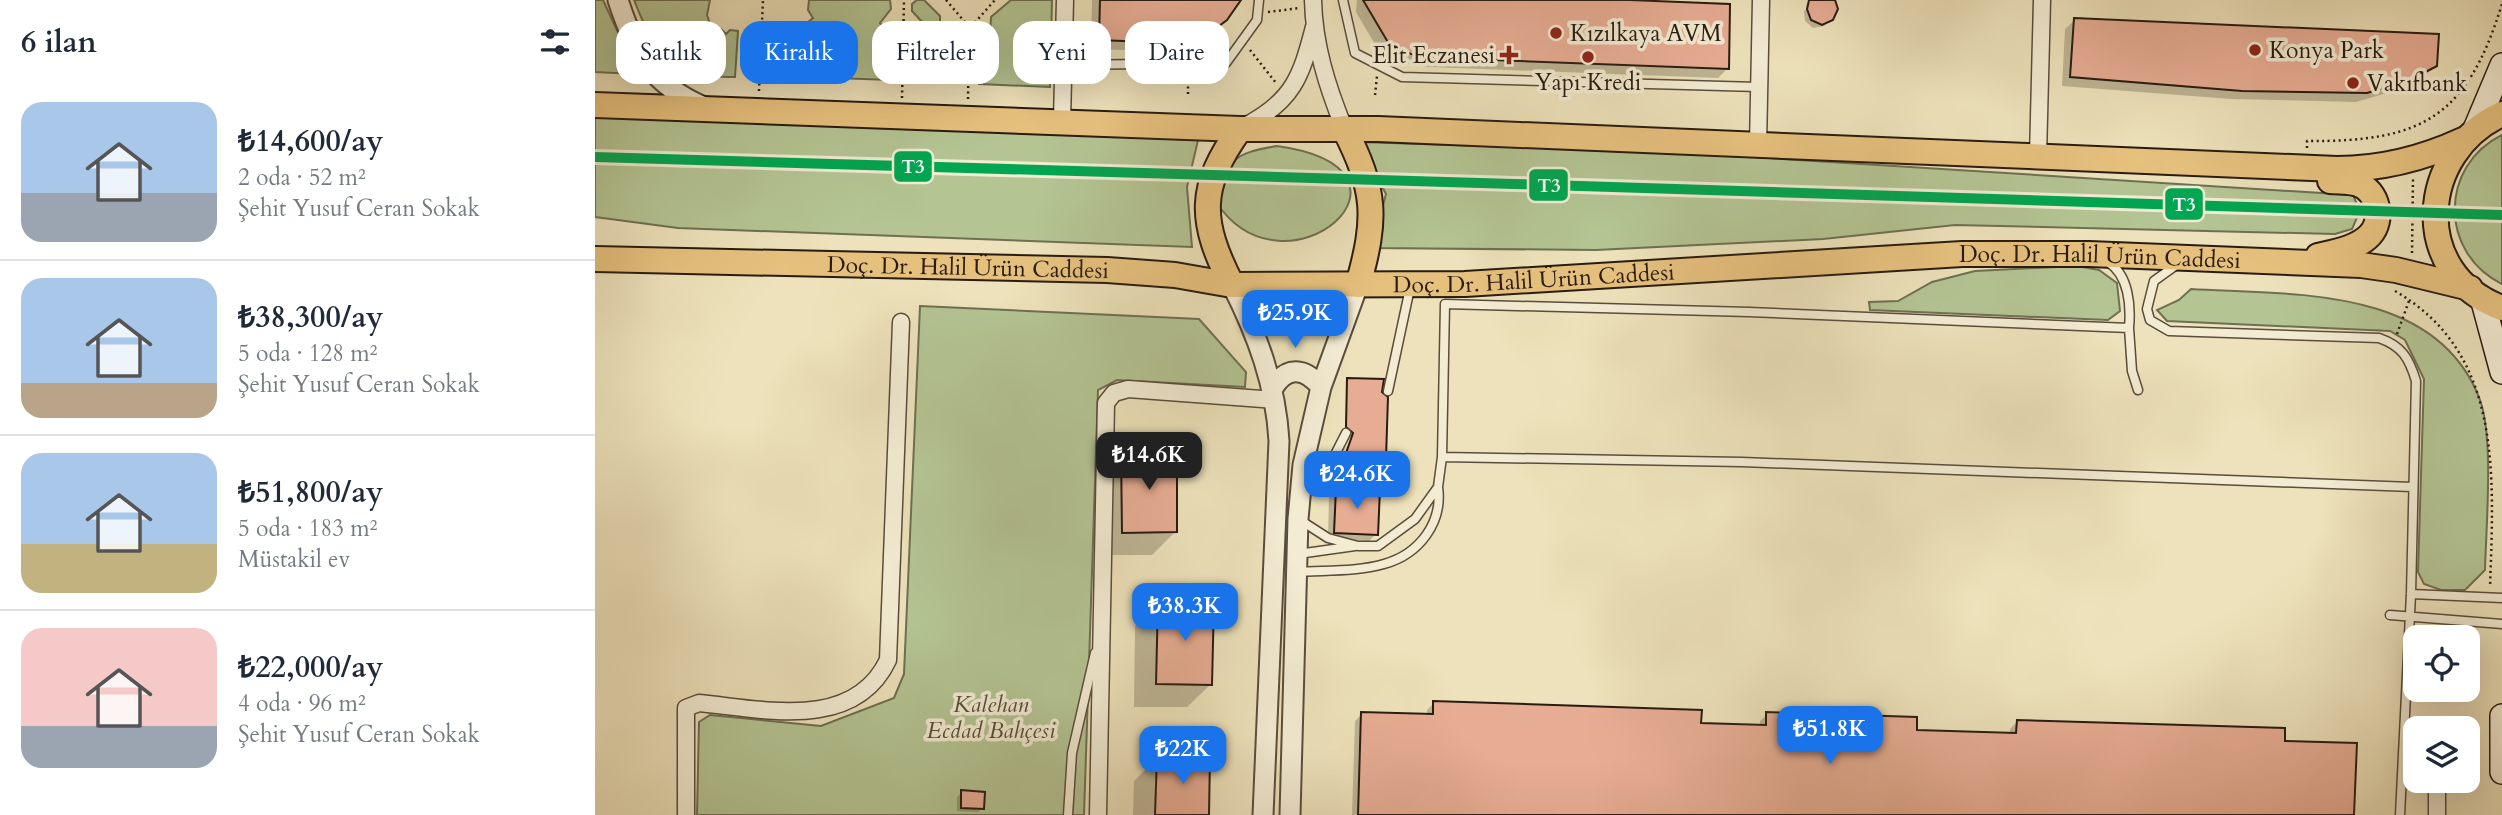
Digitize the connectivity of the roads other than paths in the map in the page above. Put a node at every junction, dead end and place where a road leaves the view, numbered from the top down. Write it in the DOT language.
graph roads {
  1 [pos="618,0"];
  2 [pos="1065,0"];
  3 [pos="1259,0"];
  4 [pos="1343,0"];
  5 [pos="1761,0"];
  6 [pos="2042,0"];
  7 [pos="1313,3"];
  8 [pos="1065,21"];
  9 [pos="1314,27"];
  10 [pos="1111,65"];
  11 [pos="2502,65"];
  12 [pos="1063,84"];
  13 [pos="1758,87"];
  14 [pos="595,105"];
  15 [pos="707,108"];
  16 [pos="2502,114"];
  17 [pos="1062,120"];
  18 [pos="1343,128"];
  19 [pos="1240,129"];
  20 [pos="2469,134"];
  21 [pos="1758,145"];
  22 [pos="2038,156"];
  23 [pos="2269,167"];
  24 [pos="595,243"];
  25 [pos="2089,254"];
  26 [pos="595,259"];
  27 [pos="2185,259"];
  28 [pos="629,260"];
  29 [pos="2300,261"];
  30 [pos="1231,285"];
  31 [pos="1358,285"];
  32 [pos="1410,285"];
  33 [pos="2485,298"];
  34 [pos="901,322"];
  35 [pos="2129,328"];
  36 [pos="2502,372"];
  37 [pos="1321,387"];
  38 [pos="2138,390"];
  39 [pos="1388,391"];
  40 [pos="1274,394"];
  41 [pos="1346,433"];
  42 [pos="1442,457"];
  43 [pos="1301,487"];
  44 [pos="1438,487"];
  45 [pos="2412,487"];
  46 [pos="1298,519"];
  47 [pos="1358,546"];
  48 [pos="1297,563"];
  49 [pos="2411,594"];
  50 [pos="2502,598"];
  51 [pos="2390,615"];
  52 [pos="2409,615"];
  53 [pos="1101,624"];
  54 [pos="2502,624"];
  55 [pos="2502,716"];
  56 [pos="2502,772"];
  57 [pos="2437,793"];
  58 [pos="686,815"];
  59 [pos="1068,815"];
  60 [pos="1098,815"];
  61 [pos="1263,815"];
  62 [pos="1290,815"];
  63 [pos="2400,815"];
  64 [pos="2437,815"];
  1 -- 15 [label="street"];
  2 -- 8 [label="street"];
  3 -- 10 [label="lane"];
  4 -- 13 [label="lane"];
  5 -- 13 [label="street"];
  6 -- 22 [label="street"];
  7 -- 9 [label="street"];
  9 -- 18 [label="street"];
  9 -- 19 [label="street"];
  11 -- 20 [label="main road"];
  12 -- 17 [label="street"];
  13 -- 21 [label="street"];
  14 -- 15 [label="main road"];
  15 -- 17 [label="main road"];
  16 -- 20 [label="main road"];
  17 -- 19 [label="main road"];
  18 -- 19 [label="main road"];
  18 -- 21 [label="main road"];
  18 -- 31 [label="main road"];
  19 -- 30 [label="main road"];
  20 -- 23 [label="main road"];
  20 -- 33 [label="main road"];
  21 -- 22 [label="main road"];
  22 -- 23 [label="main road"];
  23 -- 29 [label="main road"];
  24 -- 28 [label="main road"];
  25 -- 27 [label="main road, Doç. Dr. Halil Ürün Caddesi"];
  25 -- 32 [label="main road, Doç. Dr. Halil Ürün Caddesi"];
  25 -- 35 [label="lane"];
  26 -- 28 [label="main road, Doç. Dr. Halil Ürün Caddesi"];
  27 -- 29 [label="main road, Doç. Dr. Halil Ürün Caddesi"];
  27 -- 45 [label="lane"];
  28 -- 30 [label="main road, Doç. Dr. Halil Ürün Caddesi"];
  29 -- 33 [label="main road, Doç. Dr. Halil Ürün Caddesi"];
  30 -- 31 [label="main road, Doç. Dr. Halil Ürün Caddesi"];
  30 -- 40 [label="street"];
  31 -- 32 [label="main road, Doç. Dr. Halil Ürün Caddesi"];
  31 -- 37 [label="street"];
  32 -- 39 [label="lane"];
  33 -- 36 [label="main road"];
  34 -- 58 [label="street"];
  35 -- 38 [label="lane"];
  35 -- 42 [label="lane"];
  37 -- 40 [label="street"];
  37 -- 43 [label="street"];
  40 -- 53 [label="street"];
  40 -- 61 [label="street"];
  41 -- 43 [label="lane"];
  42 -- 44 [label="lane"];
  42 -- 45 [label="lane"];
  43 -- 46 [label="street"];
  44 -- 47 [label="lane"];
  44 -- 48 [label="lane"];
  45 -- 49 [label="lane"];
  46 -- 47 [label="lane"];
  46 -- 48 [label="street"];
  47 -- 48 [label="lane"];
  48 -- 62 [label="street"];
  49 -- 50 [label="lane"];
  49 -- 52 [label="lane"];
  51 -- 52 [label="lane"];
  52 -- 54 [label="lane"];
  52 -- 63 [label="lane"];
  53 -- 59 [label="lane"];
  53 -- 60 [label="street"];
  55 -- 56 [label="main road"];
  57 -- 64 [label="street"];
}
